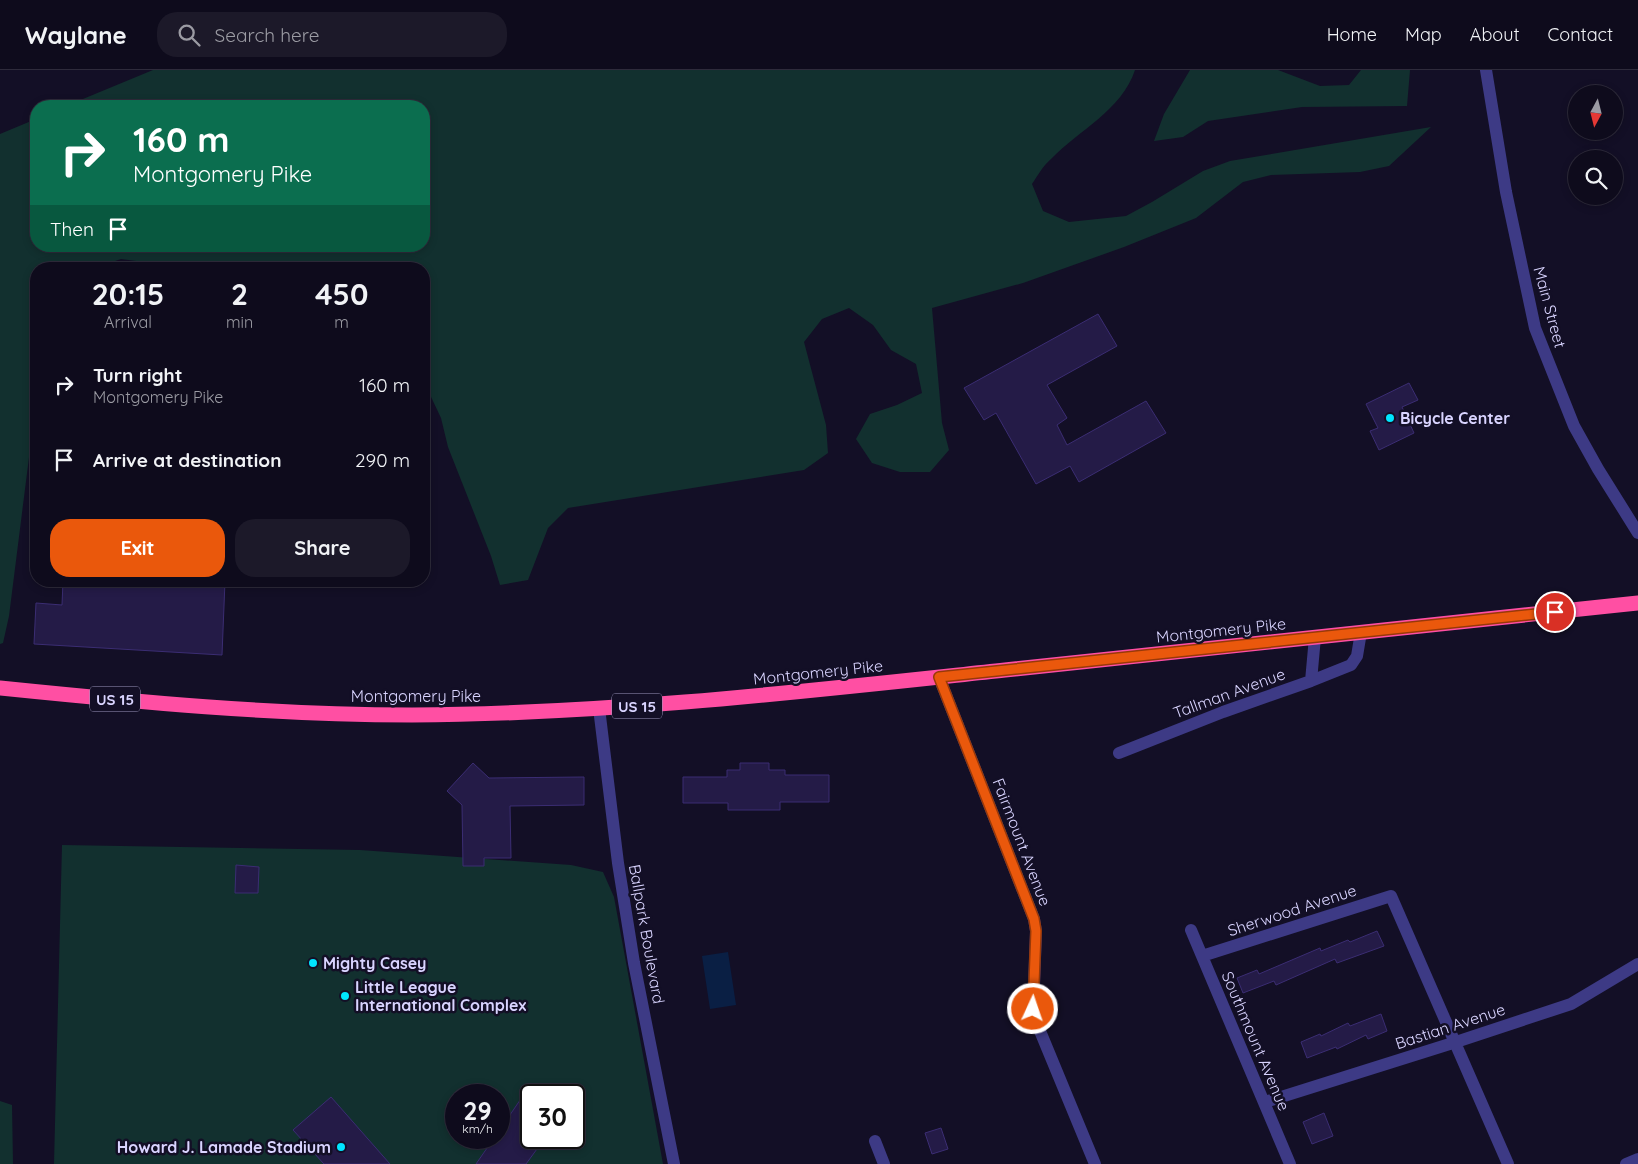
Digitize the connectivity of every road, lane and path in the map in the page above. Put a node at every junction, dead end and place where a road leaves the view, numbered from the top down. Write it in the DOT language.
graph roads {
  1 [pos="1486,70"];
  2 [pos="1638,533"];
  3 [pos="1638,603"];
  4 [pos="1361,632"];
  5 [pos="1315,637"];
  6 [pos="939,677"];
  7 [pos="1311,681"];
  8 [pos="0,688"];
  9 [pos="599,708"];
  10 [pos="1119,753"];
  11 [pos="1191,930"];
  12 [pos="1202,956"];
  13 [pos="1638,964"];
  14 [pos="1456,1042"];
  15 [pos="1265,1102"];
  16 [pos="875,1141"];
  17 [pos="1638,1160"];
  18 [pos="674,1164"];
  19 [pos="884,1164"];
  20 [pos="1095,1164"];
  21 [pos="1290,1164"];
  22 [pos="1508,1164"];
  23 [pos="1626,1164"];
  1 -- 2 [label="street, Main Street"];
  3 -- 4 [label="highway, Montgomery Pike / US 15"];
  4 -- 5 [label="highway, Montgomery Pike / US 15"];
  4 -- 7 [label="street"];
  5 -- 6 [label="highway, Montgomery Pike / US 15"];
  5 -- 7 [label="street, Tallman Avenue"];
  6 -- 9 [label="highway, Montgomery Pike / US 15"];
  6 -- 20 [label="street, Fairmount Avenue"];
  7 -- 10 [label="street, Tallman Avenue"];
  8 -- 9 [label="highway, Montgomery Pike / US 15"];
  9 -- 18 [label="street, Ballpark Boulevard"];
  11 -- 12 [label="street, Southmount Avenue"];
  12 -- 14 [label="street, Sherwood Avenue"];
  12 -- 15 [label="street, Southmount Avenue"];
  13 -- 14 [label="street, Bastian Avenue"];
  14 -- 15 [label="street, Bastian Avenue"];
  14 -- 22 [label="street"];
  15 -- 21 [label="street, Southmount Avenue"];
  16 -- 19 [label="street"];
  17 -- 23 [label="street"];
}
